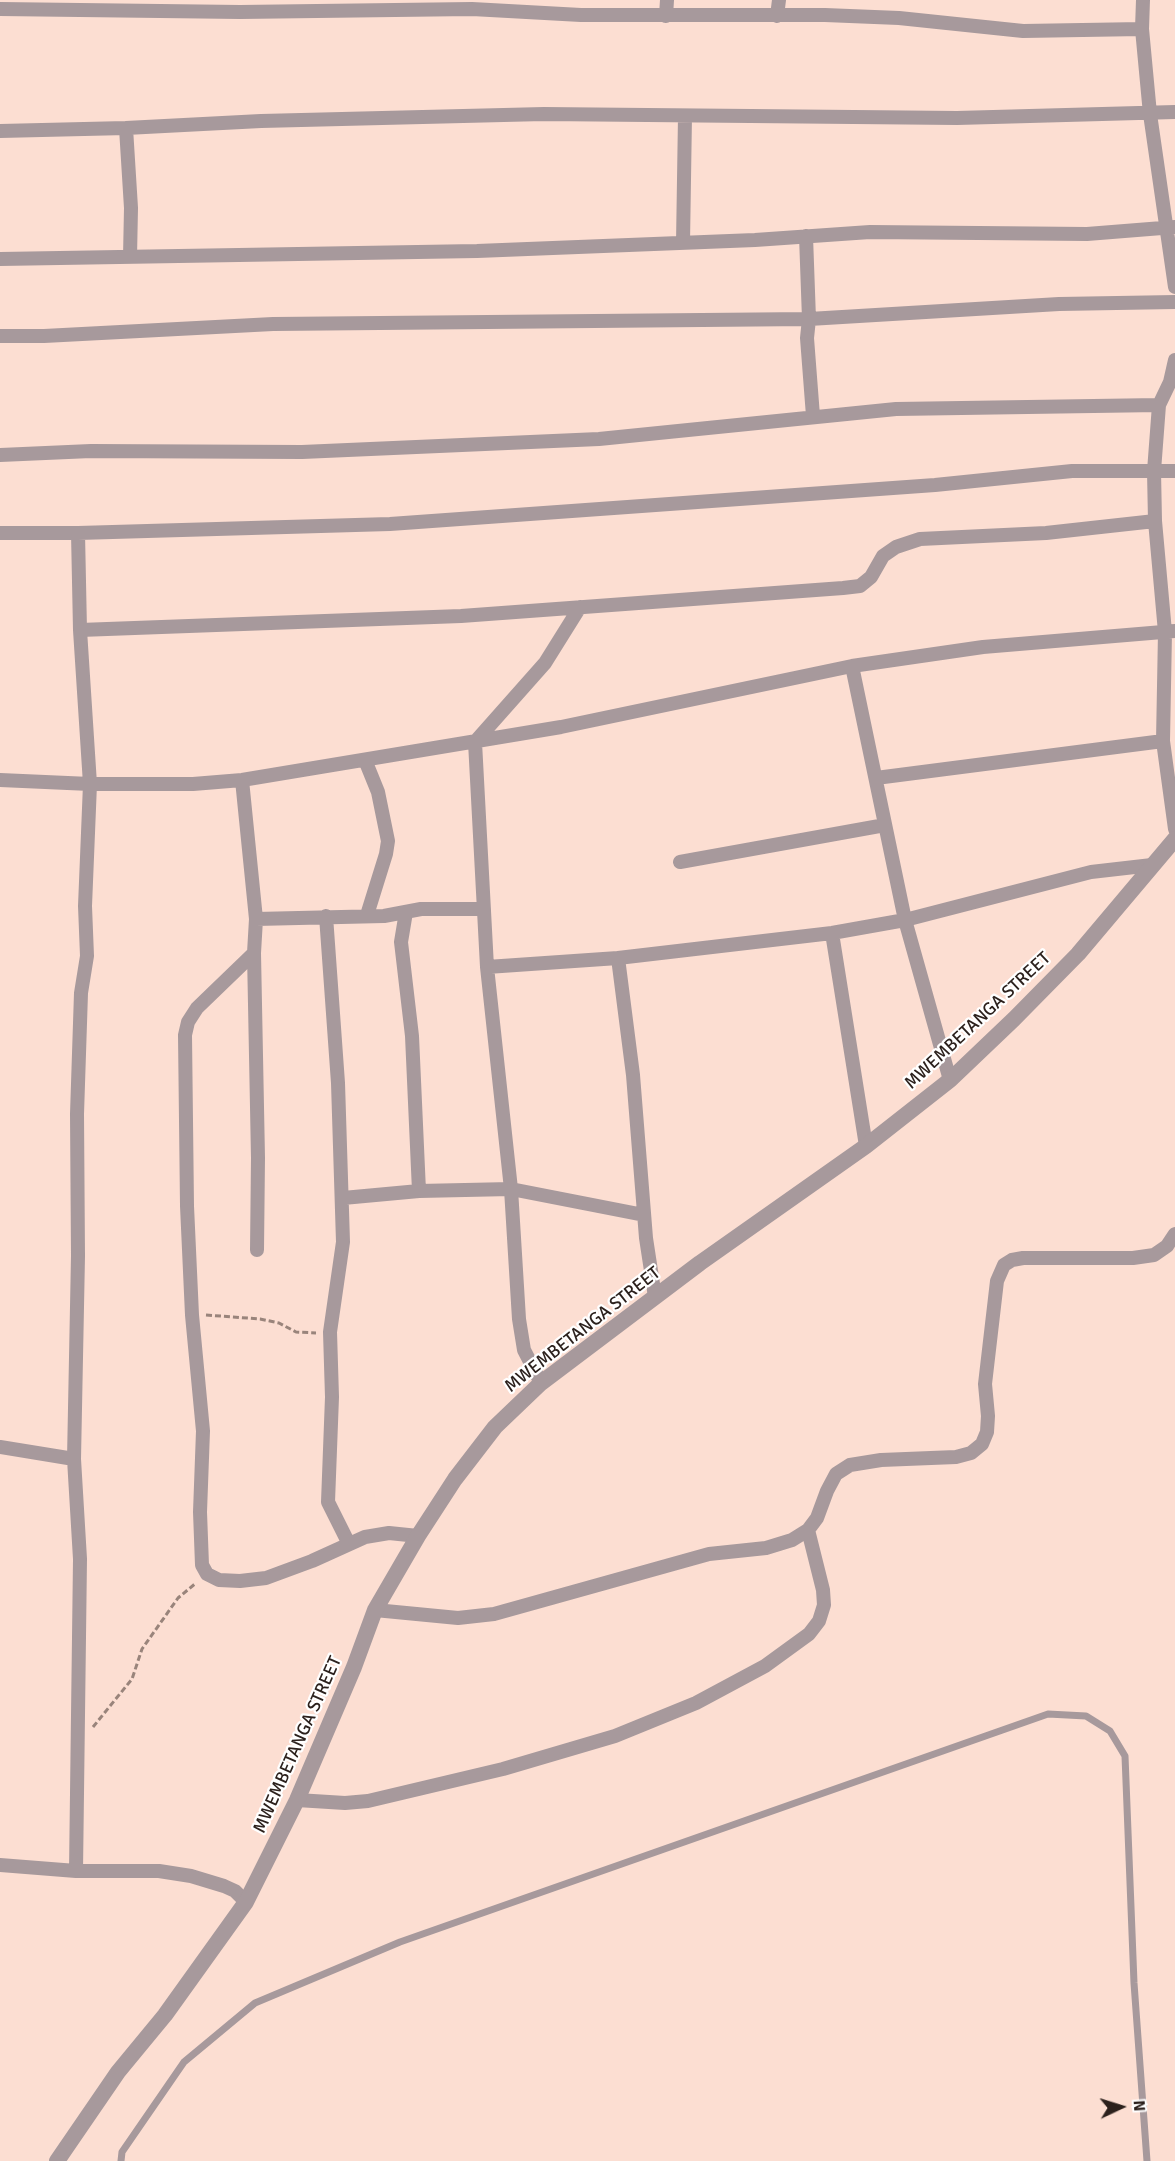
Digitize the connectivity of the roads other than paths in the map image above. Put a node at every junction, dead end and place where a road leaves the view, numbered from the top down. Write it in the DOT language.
graph roads {
  1 [pos="667,0"];
  2 [pos="779,0"];
  3 [pos="1143,0"];
  4 [pos="385,5"];
  5 [pos="0,9"];
  6 [pos="666,16"];
  7 [pos="777,16"];
  8 [pos="1142,29"];
  9 [pos="1175,112"];
  10 [pos="1150,114"];
  11 [pos="685,116"];
  12 [pos="126,128"];
  13 [pos="0,131"];
  14 [pos="1171,227"];
  15 [pos="806,236"];
  16 [pos="683,243"];
  17 [pos="129,257"];
  18 [pos="0,259"];
  19 [pos="1175,287"];
  20 [pos="1175,302"];
  21 [pos="809,319"];
  22 [pos="0,336"];
  23 [pos="1175,360"];
  24 [pos="1159,405"];
  25 [pos="813,416"];
  26 [pos="0,455"];
  27 [pos="1154,471"];
  28 [pos="1175,471"];
  29 [pos="1155,521"];
  30 [pos="0,533"];
  31 [pos="78,533"];
  32 [pos="580,607"];
  33 [pos="80,630"];
  34 [pos="1170,632"];
  35 [pos="852,666"];
  36 [pos="1163,741"];
  37 [pos="475,742"];
  38 [pos="365,760"];
  39 [pos="876,778"];
  40 [pos="0,780"];
  41 [pos="242,780"];
  42 [pos="90,784"];
  43 [pos="885,825"];
  44 [pos="1175,830"];
  45 [pos="1175,839"];
  46 [pos="680,862"];
  47 [pos="1152,865"];
  48 [pos="484,909"];
  49 [pos="406,912"];
  50 [pos="367,915"];
  51 [pos="326,916"];
  52 [pos="256,920"];
  53 [pos="905,920"];
  54 [pos="832,933"];
  55 [pos="254,953"];
  56 [pos="618,958"];
  57 [pos="487,967"];
  58 [pos="950,1080"];
  59 [pos="866,1146"];
  60 [pos="511,1189"];
  61 [pos="418,1191"];
  62 [pos="343,1198"];
  63 [pos="644,1215"];
  64 [pos="1175,1234"];
  65 [pos="257,1250"];
  66 [pos="655,1297"];
  67 [pos="541,1383"];
  68 [pos="0,1447"];
  69 [pos="74,1459"];
  70 [pos="808,1530"];
  71 [pos="418,1536"];
  72 [pos="349,1544"];
  73 [pos="375,1610"];
  74 [pos="297,1800"];
  75 [pos="0,1865"];
  76 [pos="76,1871"];
  77 [pos="246,1902"];
  78 [pos="57,2161"];
  79 [pos="120,2161"];
  80 [pos="1147,2161"];
  1 -- 6 [label="street"];
  2 -- 7 [label="street"];
  3 -- 8 [label="street"];
  4 -- 5 [label="street"];
  4 -- 6 [label="street"];
  6 -- 7 [label="street"];
  7 -- 8 [label="street"];
  8 -- 10 [label="street"];
  9 -- 10 [label="street"];
  10 -- 11 [label="street"];
  10 -- 14 [label="street"];
  11 -- 12 [label="street"];
  11 -- 16 [label="street"];
  12 -- 13 [label="street"];
  12 -- 17 [label="street"];
  14 -- 15 [label="street"];
  14 -- 19 [label="street"];
  15 -- 16 [label="street"];
  15 -- 21 [label="street"];
  16 -- 17 [label="street"];
  17 -- 18 [label="street"];
  20 -- 21 [label="street"];
  21 -- 22 [label="street"];
  21 -- 25 [label="street"];
  23 -- 24 [label="street"];
  24 -- 25 [label="street"];
  24 -- 27 [label="street"];
  25 -- 26 [label="street"];
  27 -- 28 [label="street"];
  27 -- 29 [label="street"];
  27 -- 31 [label="street"];
  29 -- 32 [label="street"];
  29 -- 34 [label="street"];
  30 -- 31 [label="street"];
  31 -- 33 [label="street"];
  32 -- 33 [label="street"];
  32 -- 37 [label="street"];
  33 -- 42 [label="street"];
  34 -- 35 [label="street"];
  34 -- 36 [label="street"];
  35 -- 37 [label="street"];
  35 -- 39 [label="street"];
  36 -- 39 [label="street"];
  36 -- 44 [label="street"];
  37 -- 38 [label="street"];
  37 -- 48 [label="street"];
  38 -- 41 [label="street"];
  38 -- 50 [label="street"];
  39 -- 43 [label="street"];
  40 -- 42 [label="street"];
  41 -- 42 [label="street"];
  41 -- 52 [label="street"];
  42 -- 69 [label="street"];
  43 -- 46 [label="street"];
  43 -- 53 [label="street"];
  45 -- 47 [label="street, MWEMBETANGA STREET"];
  47 -- 53 [label="street"];
  47 -- 58 [label="street, MWEMBETANGA STREET"];
  48 -- 49 [label="street"];
  48 -- 57 [label="street"];
  49 -- 50 [label="street"];
  49 -- 61 [label="street"];
  50 -- 51 [label="street"];
  51 -- 52 [label="street"];
  51 -- 62 [label="street"];
  52 -- 55 [label="street"];
  53 -- 54 [label="street"];
  53 -- 58 [label="street"];
  54 -- 56 [label="street"];
  54 -- 59 [label="street"];
  55 -- 65 [label="street"];
  55 -- 72 [label="street"];
  56 -- 57 [label="street"];
  56 -- 63 [label="street"];
  57 -- 60 [label="street"];
  58 -- 59 [label="street, MWEMBETANGA STREET"];
  59 -- 66 [label="street, MWEMBETANGA STREET"];
  60 -- 61 [label="street"];
  60 -- 63 [label="street"];
  60 -- 67 [label="street"];
  61 -- 62 [label="street"];
  62 -- 72 [label="street"];
  63 -- 66 [label="street"];
  64 -- 70 [label="street"];
  66 -- 67 [label="street, MWEMBETANGA STREET"];
  67 -- 71 [label="street, MWEMBETANGA STREET"];
  68 -- 69 [label="street"];
  69 -- 76 [label="street"];
  70 -- 73 [label="street"];
  70 -- 74 [label="street"];
  71 -- 72 [label="street"];
  71 -- 73 [label="street, MWEMBETANGA STREET"];
  73 -- 74 [label="street, MWEMBETANGA STREET"];
  74 -- 77 [label="street, MWEMBETANGA STREET"];
  75 -- 76 [label="street"];
  76 -- 77 [label="street"];
  77 -- 78 [label="street, MWEMBETANGA STREET"];
  79 -- 80 [label="lane"];
}
